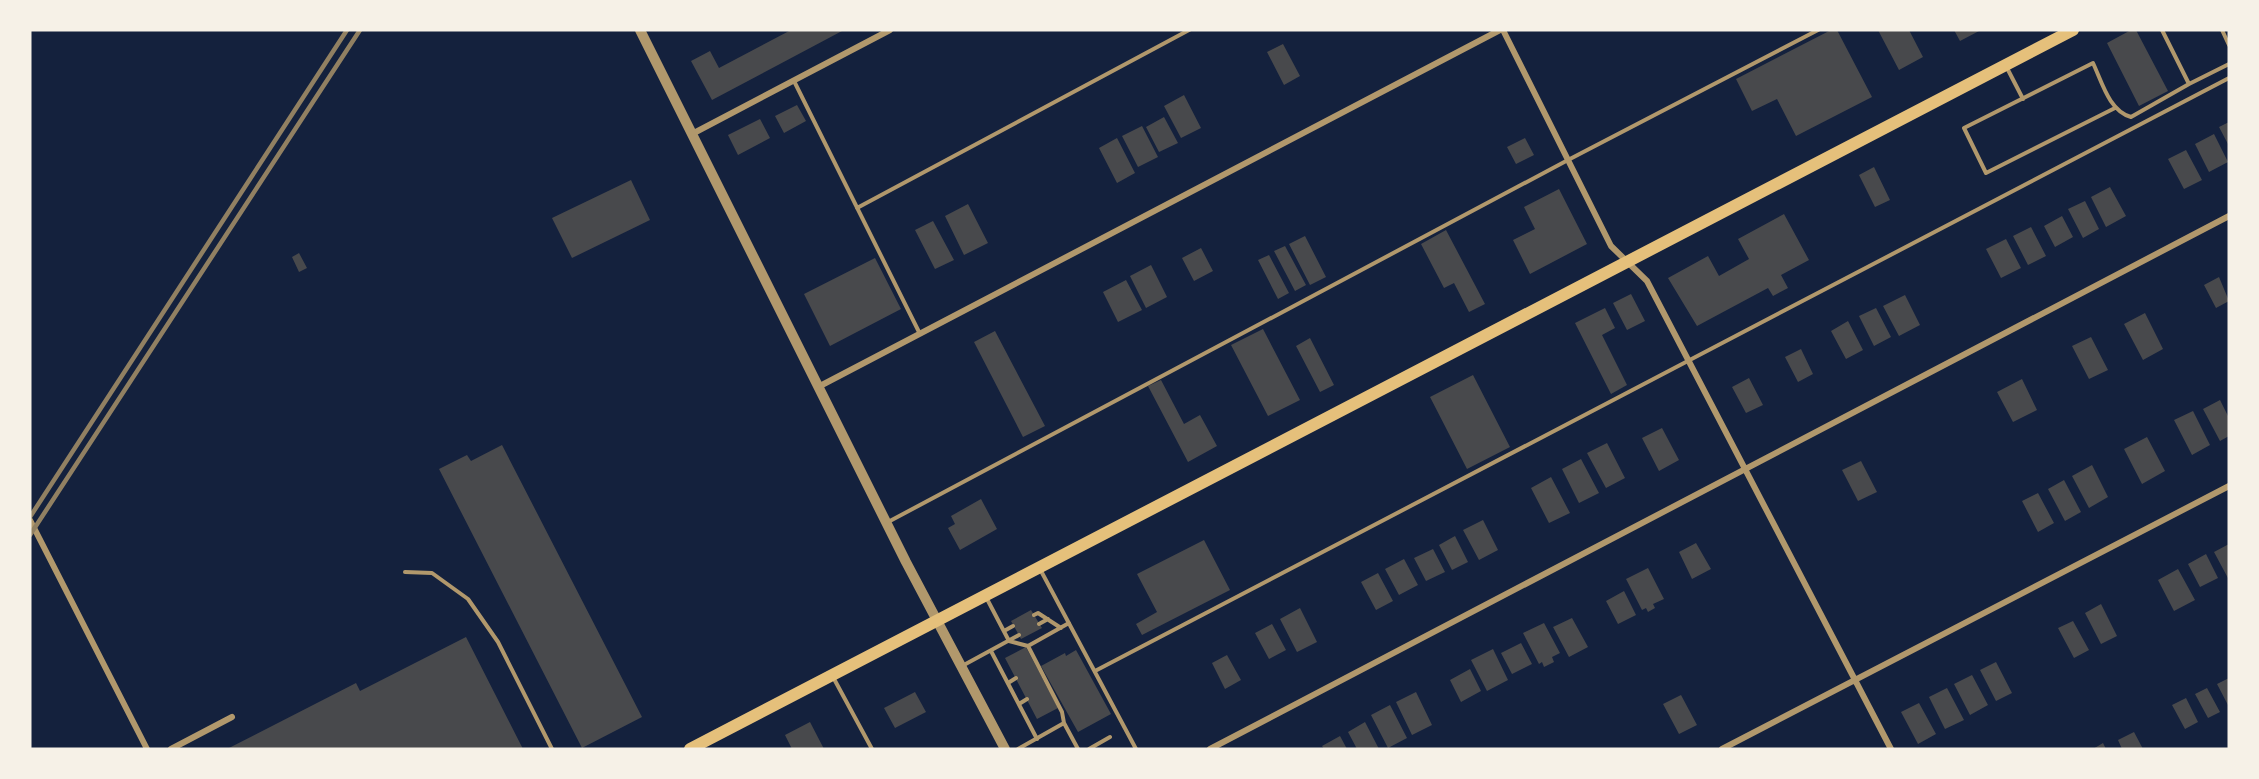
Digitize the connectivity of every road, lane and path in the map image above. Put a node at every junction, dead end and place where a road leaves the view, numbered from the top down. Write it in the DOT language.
graph roads {
  1 [pos="640,30"];
  2 [pos="890,30"];
  3 [pos="1190,30"];
  4 [pos="1502,30"];
  5 [pos="1818,30"];
  6 [pos="2073,30"];
  7 [pos="2162,30"];
  8 [pos="2222,30"];
  9 [pos="2229,45"];
  10 [pos="2229,64"];
  11 [pos="2005,65"];
  12 [pos="2229,78"];
  13 [pos="794,80"];
  14 [pos="2189,84"];
  15 [pos="2023,99"];
  16 [pos="2115,108"];
  17 [pos="692,134"];
  18 [pos="1568,160"];
  19 [pos="857,208"];
  20 [pos="2229,216"];
  21 [pos="1627,261"];
  22 [pos="920,334"];
  23 [pos="1687,360"];
  24 [pos="820,386"];
  25 [pos="1744,470"];
  26 [pos="2229,486"];
  27 [pos="30,520"];
  28 [pos="887,523"];
  29 [pos="1040,569"];
  30 [pos="405,572"];
  31 [pos="986,597"];
  32 [pos="1034,615"];
  33 [pos="1048,620"];
  34 [pos="937,622"];
  35 [pos="1069,623"];
  36 [pos="1039,624"];
  37 [pos="1013,626"];
  38 [pos="1061,628"];
  39 [pos="1004,631"];
  40 [pos="1019,635"];
  41 [pos="1009,641"];
  42 [pos="1028,646"];
  43 [pos="991,651"];
  44 [pos="961,667"];
  45 [pos="1095,671"];
  46 [pos="832,676"];
  47 [pos="1016,678"];
  48 [pos="1855,680"];
  49 [pos="1008,683"];
  50 [pos="1027,699"];
  51 [pos="1019,704"];
  52 [pos="232,717"];
  53 [pos="1064,723"];
  54 [pos="1110,736"];
  55 [pos="1037,739"];
  56 [pos="147,749"];
  57 [pos="171,749"];
  58 [pos="552,749"];
  59 [pos="690,749"];
  60 [pos="872,749"];
  61 [pos="1005,749"];
  62 [pos="1018,749"];
  63 [pos="1078,749"];
  64 [pos="1089,749"];
  65 [pos="1136,749"];
  66 [pos="1210,749"];
  67 [pos="1722,749"];
  68 [pos="1891,749"];
  1 -- 17 [label="street"];
  2 -- 13 [label="street"];
  3 -- 19 [label="lane"];
  4 -- 18 [label="street"];
  4 -- 22 [label="street"];
  5 -- 18 [label="lane"];
  6 -- 11 [label="main road"];
  7 -- 14 [label="lane"];
  8 -- 9 [label="lane"];
  10 -- 14 [label="lane"];
  11 -- 15 [label="lane"];
  11 -- 21 [label="main road"];
  12 -- 23 [label="lane"];
  13 -- 17 [label="street"];
  13 -- 19 [label="lane"];
  14 -- 16 [label="lane"];
  15 -- 16 [label="lane"];
  15 -- 16 [label="lane"];
  17 -- 24 [label="street"];
  18 -- 21 [label="street"];
  18 -- 28 [label="lane"];
  19 -- 22 [label="lane"];
  20 -- 25 [label="street"];
  21 -- 23 [label="street"];
  21 -- 29 [label="main road"];
  22 -- 24 [label="street"];
  23 -- 25 [label="street"];
  23 -- 45 [label="lane"];
  24 -- 28 [label="street"];
  25 -- 48 [label="street"];
  25 -- 66 [label="street"];
  26 -- 48 [label="street"];
  27 -- 56 [label="street"];
  28 -- 34 [label="street"];
  29 -- 31 [label="main road"];
  29 -- 35 [label="lane"];
  30 -- 58 [label="lane"];
  31 -- 34 [label="main road"];
  31 -- 39 [label="lane"];
  32 -- 33 [label="lane"];
  33 -- 36 [label="lane"];
  33 -- 38 [label="lane"];
  34 -- 44 [label="street"];
  34 -- 46 [label="main road"];
  35 -- 38 [label="lane"];
  35 -- 45 [label="lane"];
  37 -- 39 [label="lane"];
  38 -- 42 [label="lane"];
  39 -- 41 [label="lane"];
  40 -- 41 [label="lane"];
  41 -- 42 [label="lane"];
  41 -- 43 [label="lane"];
  42 -- 53 [label="lane"];
  43 -- 44 [label="lane"];
  43 -- 49 [label="lane"];
  44 -- 61 [label="street"];
  45 -- 65 [label="lane"];
  46 -- 59 [label="main road"];
  46 -- 60 [label="lane"];
  47 -- 49 [label="lane"];
  48 -- 67 [label="street"];
  48 -- 68 [label="street"];
  49 -- 51 [label="lane"];
  50 -- 51 [label="lane"];
  51 -- 55 [label="lane"];
  52 -- 57 [label="street"];
  53 -- 55 [label="lane"];
  53 -- 63 [label="lane"];
  54 -- 64 [label="lane"];
  55 -- 62 [label="lane"];
}
